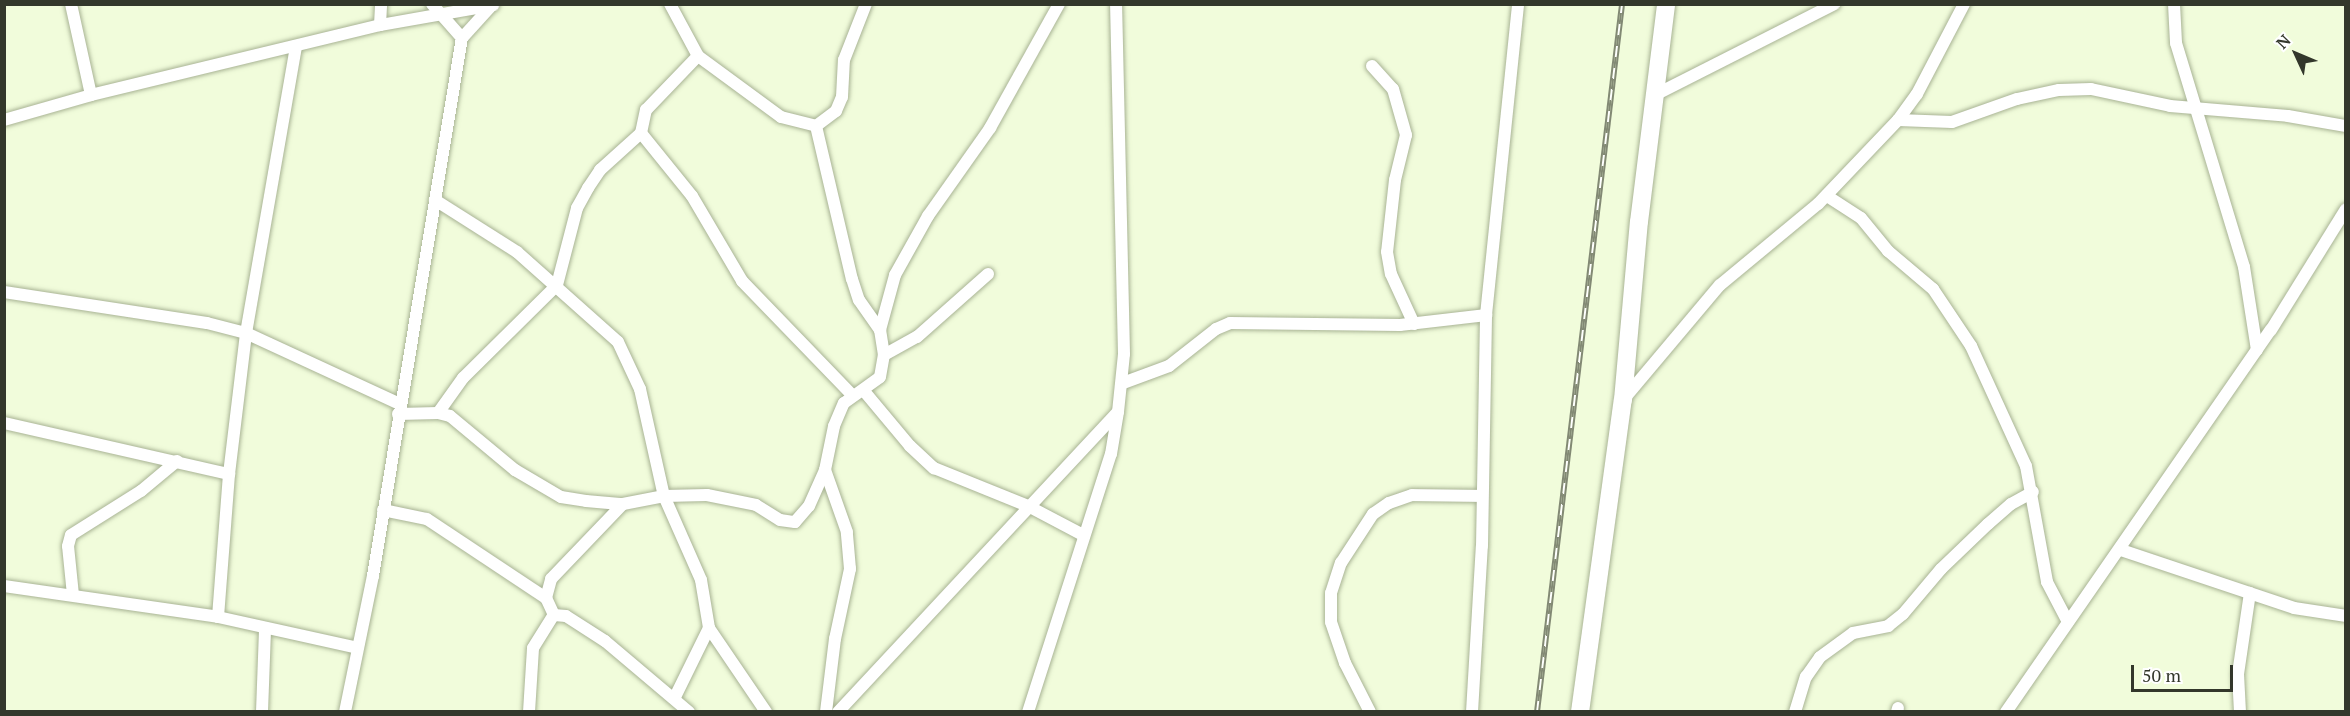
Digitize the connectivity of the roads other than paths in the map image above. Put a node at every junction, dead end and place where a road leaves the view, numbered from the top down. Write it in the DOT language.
graph roads {
  1 [pos="71,4"];
  2 [pos="381,4"];
  3 [pos="669,4"];
  4 [pos="866,4"];
  5 [pos="1059,4"];
  6 [pos="1116,4"];
  7 [pos="1518,4"];
  8 [pos="1666,4"];
  9 [pos="1834,4"];
  10 [pos="1964,4"];
  11 [pos="2174,4"];
  12 [pos="493,5"];
  13 [pos="435,9"];
  14 [pos="380,25"];
  15 [pos="462,38"];
  16 [pos="296,47"];
  17 [pos="698,56"];
  18 [pos="1372,66"];
  19 [pos="91,95"];
  20 [pos="1654,95"];
  21 [pos="2194,108"];
  22 [pos="4,120"];
  23 [pos="1898,120"];
  24 [pos="816,126"];
  25 [pos="2346,126"];
  26 [pos="641,133"];
  27 [pos="1827,196"];
  28 [pos="435,200"];
  29 [pos="2345,211"];
  30 [pos="988,274"];
  31 [pos="557,285"];
  32 [pos="4,292"];
  33 [pos="1486,315"];
  34 [pos="1414,324"];
  35 [pos="880,330"];
  36 [pos="246,333"];
  37 [pos="2257,350"];
  38 [pos="884,355"];
  39 [pos="1123,383"];
  40 [pos="864,391"];
  41 [pos="852,395"];
  42 [pos="1623,400"];
  43 [pos="399,409"];
  44 [pos="1118,412"];
  45 [pos="438,413"];
  46 [pos="4,423"];
  47 [pos="177,461"];
  48 [pos="825,470"];
  49 [pos="229,474"];
  50 [pos="2033,492"];
  51 [pos="664,496"];
  52 [pos="1481,496"];
  53 [pos="623,504"];
  54 [pos="1028,506"];
  55 [pos="383,510"];
  56 [pos="1083,535"];
  57 [pos="2121,550"];
  58 [pos="4,586"];
  59 [pos="2250,593"];
  60 [pos="73,595"];
  61 [pos="546,598"];
  62 [pos="554,615"];
  63 [pos="2346,616"];
  64 [pos="218,617"];
  65 [pos="2068,622"];
  66 [pos="710,628"];
  67 [pos="265,629"];
  68 [pos="358,648"];
  69 [pos="675,697"];
  70 [pos="262,711"];
  71 [pos="345,711"];
  72 [pos="529,711"];
  73 [pos="689,711"];
  74 [pos="766,711"];
  75 [pos="826,711"];
  76 [pos="838,711"];
  77 [pos="1028,711"];
  78 [pos="1370,711"];
  79 [pos="1472,711"];
  80 [pos="1580,711"];
  81 [pos="1795,711"];
  82 [pos="2006,711"];
  83 [pos="2240,711"];
  1 -- 19 [label="street"];
  2 -- 14 [label="street"];
  3 -- 17 [label="street"];
  4 -- 24 [label="street"];
  5 -- 35 [label="street"];
  6 -- 39 [label="street"];
  7 -- 33 [label="street"];
  8 -- 20 [label="street"];
  9 -- 20 [label="street"];
  10 -- 23 [label="street"];
  11 -- 21 [label="street"];
  12 -- 13 [label="street"];
  12 -- 15 [label="street"];
  13 -- 14 [label="street"];
  13 -- 15 [label="street"];
  14 -- 16 [label="street"];
  15 -- 28 [label="street"];
  16 -- 19 [label="street"];
  16 -- 36 [label="street"];
  17 -- 24 [label="street"];
  17 -- 26 [label="street"];
  18 -- 34 [label="street"];
  19 -- 22 [label="street"];
  20 -- 42 [label="street"];
  21 -- 23 [label="street"];
  21 -- 25 [label="street"];
  21 -- 37 [label="street"];
  23 -- 27 [label="street"];
  24 -- 35 [label="street"];
  26 -- 31 [label="street"];
  26 -- 41 [label="street"];
  27 -- 42 [label="street"];
  27 -- 50 [label="street"];
  28 -- 31 [label="street"];
  28 -- 43 [label="street"];
  29 -- 37 [label="street"];
  30 -- 38 [label="street"];
  31 -- 45 [label="street"];
  31 -- 51 [label="street"];
  32 -- 36 [label="street"];
  33 -- 34 [label="street"];
  33 -- 52 [label="street"];
  34 -- 39 [label="street"];
  35 -- 38 [label="street"];
  36 -- 43 [label="street"];
  36 -- 49 [label="street"];
  37 -- 57 [label="street"];
  38 -- 40 [label="street"];
  39 -- 44 [label="street"];
  40 -- 41 [label="street"];
  40 -- 54 [label="street"];
  41 -- 48 [label="street"];
  42 -- 80 [label="street"];
  43 -- 45 [label="street"];
  43 -- 55 [label="street"];
  44 -- 54 [label="street"];
  44 -- 56 [label="street"];
  45 -- 53 [label="street"];
  46 -- 47 [label="street"];
  47 -- 49 [label="street"];
  47 -- 60 [label="street"];
  48 -- 51 [label="street"];
  48 -- 75 [label="street"];
  49 -- 64 [label="street"];
  50 -- 65 [label="street"];
  50 -- 81 [label="street"];
  51 -- 53 [label="street"];
  51 -- 66 [label="street"];
  52 -- 78 [label="street"];
  52 -- 79 [label="street"];
  53 -- 61 [label="street"];
  54 -- 56 [label="street"];
  54 -- 76 [label="street"];
  55 -- 61 [label="street"];
  55 -- 68 [label="street"];
  56 -- 77 [label="street"];
  57 -- 59 [label="street"];
  57 -- 65 [label="street"];
  58 -- 60 [label="street"];
  59 -- 63 [label="street"];
  59 -- 83 [label="street"];
  60 -- 64 [label="street"];
  61 -- 62 [label="street"];
  62 -- 69 [label="street"];
  62 -- 72 [label="street"];
  64 -- 67 [label="street"];
  65 -- 82 [label="street"];
  66 -- 69 [label="street"];
  66 -- 74 [label="street"];
  67 -- 68 [label="street"];
  67 -- 70 [label="street"];
  68 -- 71 [label="street"];
  69 -- 73 [label="street"];
}
